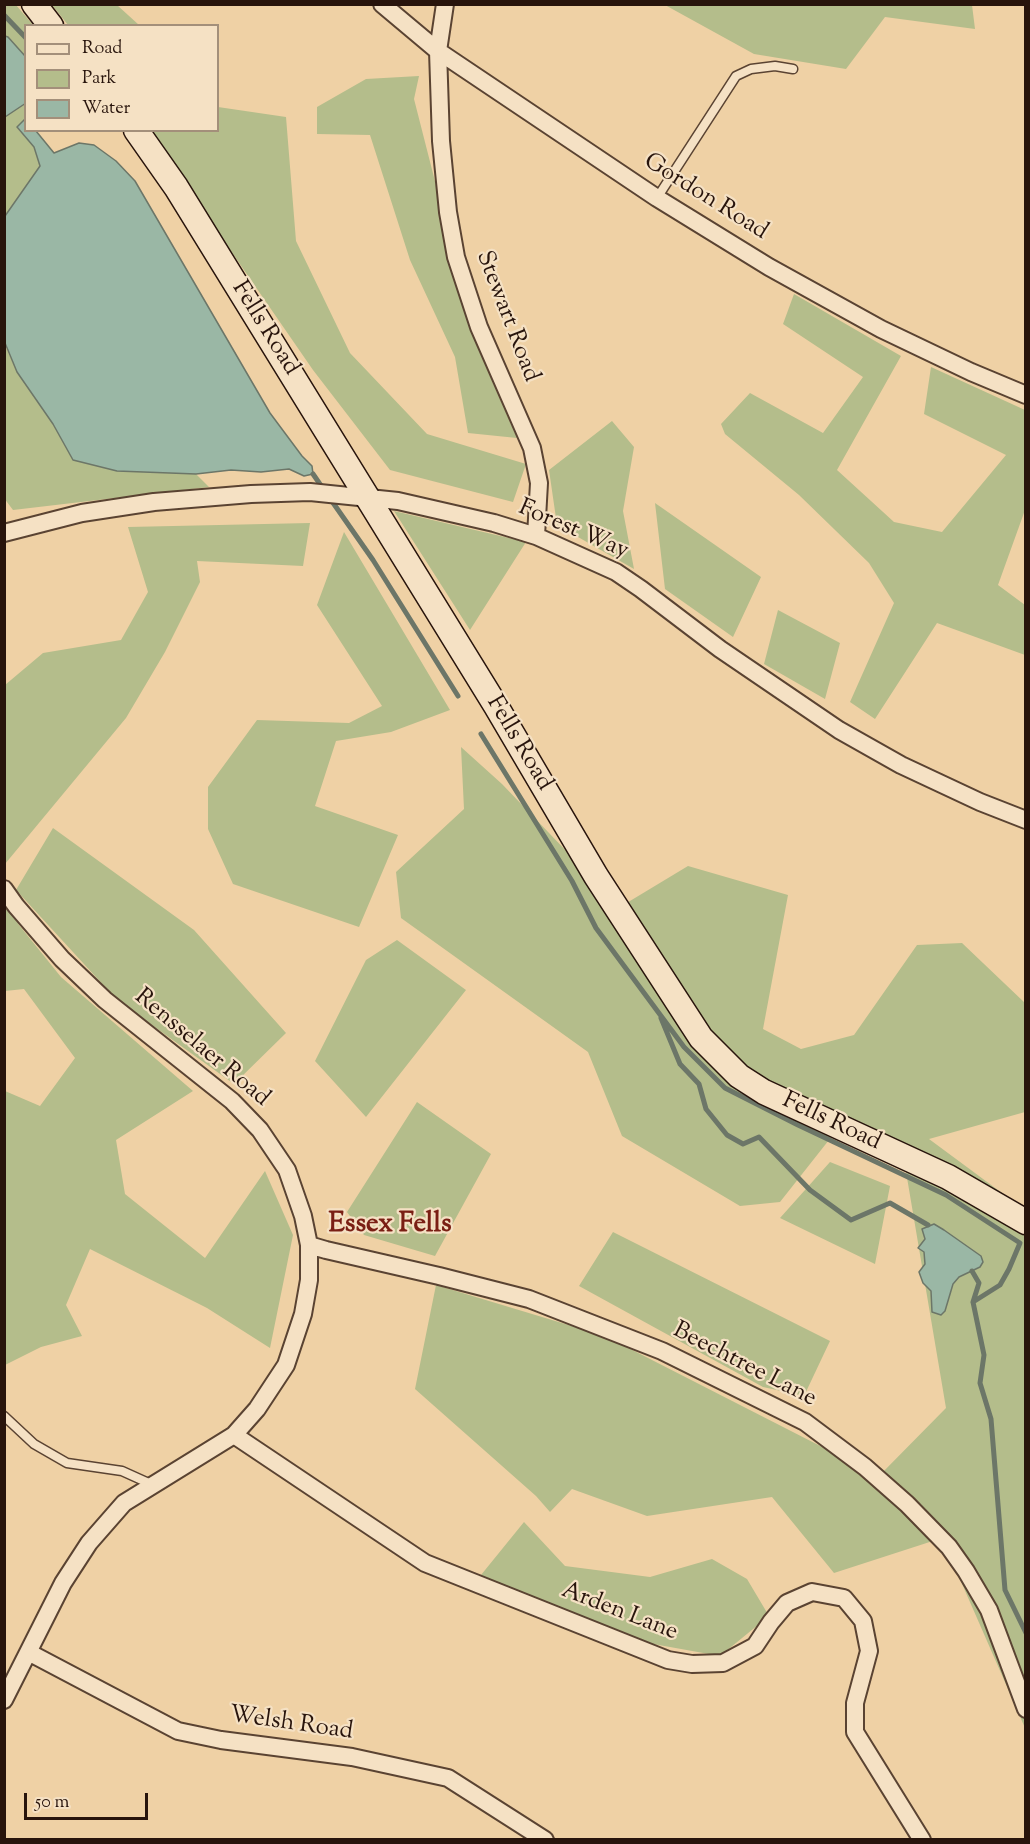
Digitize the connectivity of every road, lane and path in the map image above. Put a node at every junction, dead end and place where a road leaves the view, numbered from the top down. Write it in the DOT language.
graph roads {
  1 [pos="34,4"];
  2 [pos="382,4"];
  3 [pos="445,4"];
  4 [pos="49,24"];
  5 [pos="438,51"];
  6 [pos="793,69"];
  7 [pos="137,132"];
  8 [pos="657,198"];
  9 [pos="1026,394"];
  10 [pos="368,497"];
  11 [pos="4,533"];
  12 [pos="536,536"];
  13 [pos="1026,820"];
  14 [pos="4,889"];
  15 [pos="1026,1222"];
  16 [pos="309,1245"];
  17 [pos="4,1416"];
  18 [pos="234,1435"];
  19 [pos="153,1486"];
  20 [pos="30,1653"];
  21 [pos="4,1700"];
  22 [pos="1026,1709"];
  23 [pos="545,1839"];
  24 [pos="922,1839"];
  1 -- 4 [label="street"];
  2 -- 5 [label="street, Gordon Road"];
  3 -- 5 [label="street, Stewart Road"];
  5 -- 8 [label="street, Gordon Road"];
  5 -- 12 [label="street, Stewart Road"];
  6 -- 8 [label="lane"];
  7 -- 10 [label="street, Fells Road"];
  8 -- 9 [label="street, Gordon Road"];
  10 -- 11 [label="street, Forest Way"];
  10 -- 12 [label="street, Forest Way"];
  10 -- 15 [label="street, Fells Road"];
  12 -- 13 [label="street, Forest Way"];
  14 -- 16 [label="street, Rensselaer Road"];
  16 -- 18 [label="street, Rensselaer Road"];
  16 -- 22 [label="street, Beechtree Lane"];
  17 -- 19 [label="lane"];
  18 -- 19 [label="street, Rensselaer Road"];
  18 -- 24 [label="street, Arden Lane"];
  19 -- 20 [label="street, Rensselaer Road"];
  20 -- 21 [label="street, Rensselaer Road"];
  20 -- 23 [label="street, Welsh Road"];
}
